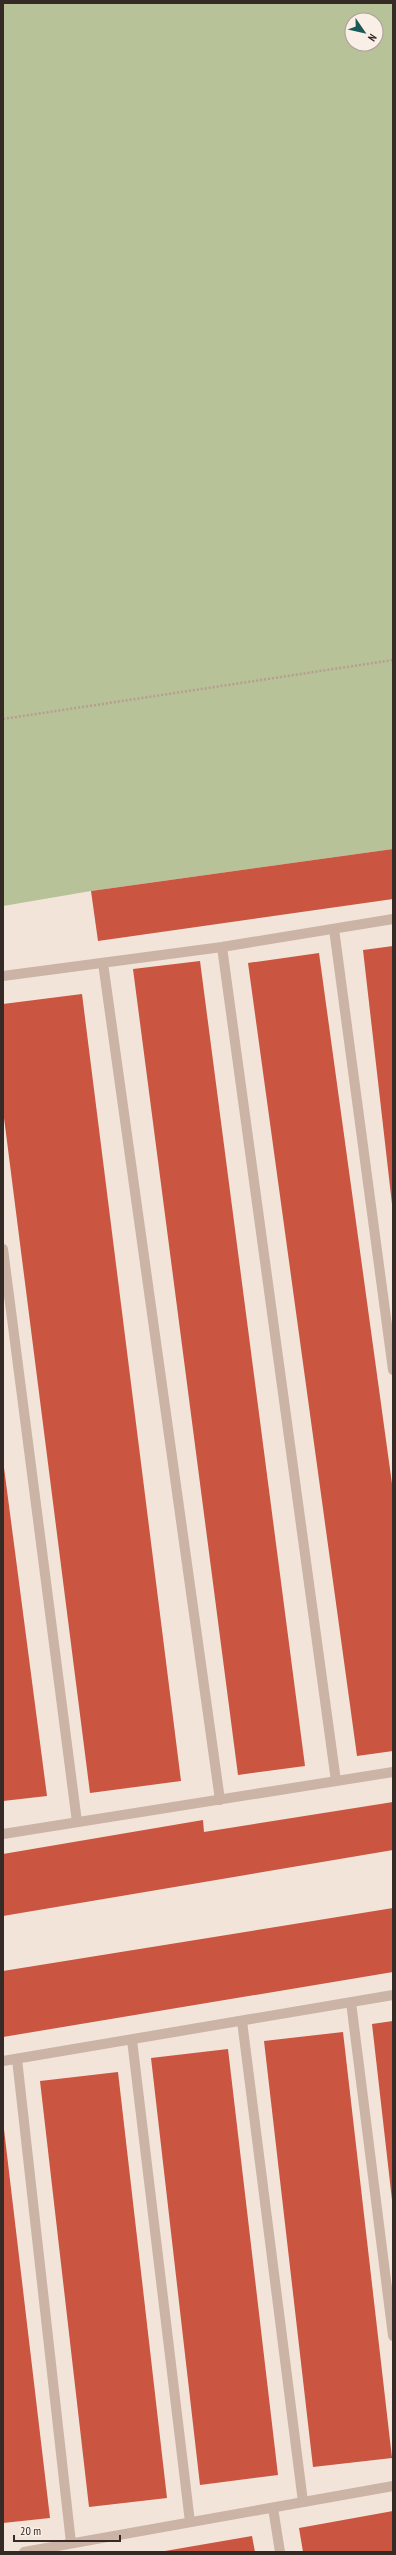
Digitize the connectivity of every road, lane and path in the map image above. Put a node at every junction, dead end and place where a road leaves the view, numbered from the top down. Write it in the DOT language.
graph roads {
  1 [pos="393,660"];
  2 [pos="3,718"];
  3 [pos="393,919"];
  4 [pos="334,928"];
  5 [pos="222,947"];
  6 [pos="103,963"];
  7 [pos="3,976"];
  8 [pos="3,1249"];
  9 [pos="393,1370"];
  10 [pos="393,1772"];
  11 [pos="336,1781"];
  12 [pos="220,1800"];
  13 [pos="78,1822"];
  14 [pos="3,1834"];
  15 [pos="393,1995"];
  16 [pos="351,2002"];
  17 [pos="242,2021"];
  18 [pos="132,2040"];
  19 [pos="17,2059"];
  20 [pos="3,2061"];
  21 [pos="393,2336"];
  22 [pos="393,2486"];
  23 [pos="303,2502"];
  24 [pos="273,2508"];
  25 [pos="190,2522"];
  26 [pos="71,2543"];
  27 [pos="24,2552"];
  28 [pos="280,2552"];
  1 -- 2 [label="path"];
  3 -- 4 [label="lane"];
  4 -- 5 [label="lane"];
  4 -- 9 [label="lane"];
  5 -- 6 [label="lane"];
  5 -- 11 [label="lane"];
  6 -- 7 [label="lane"];
  6 -- 12 [label="lane"];
  8 -- 13 [label="lane"];
  10 -- 11 [label="lane"];
  11 -- 12 [label="lane"];
  12 -- 13 [label="lane"];
  13 -- 14 [label="lane"];
  15 -- 16 [label="lane"];
  16 -- 17 [label="lane"];
  16 -- 21 [label="lane"];
  17 -- 18 [label="lane"];
  17 -- 23 [label="lane"];
  18 -- 19 [label="lane"];
  18 -- 25 [label="lane"];
  19 -- 20 [label="lane"];
  19 -- 26 [label="lane"];
  22 -- 23 [label="lane"];
  23 -- 24 [label="lane"];
  24 -- 25 [label="lane"];
  24 -- 28 [label="lane"];
  25 -- 26 [label="lane"];
  26 -- 27 [label="lane"];
}
